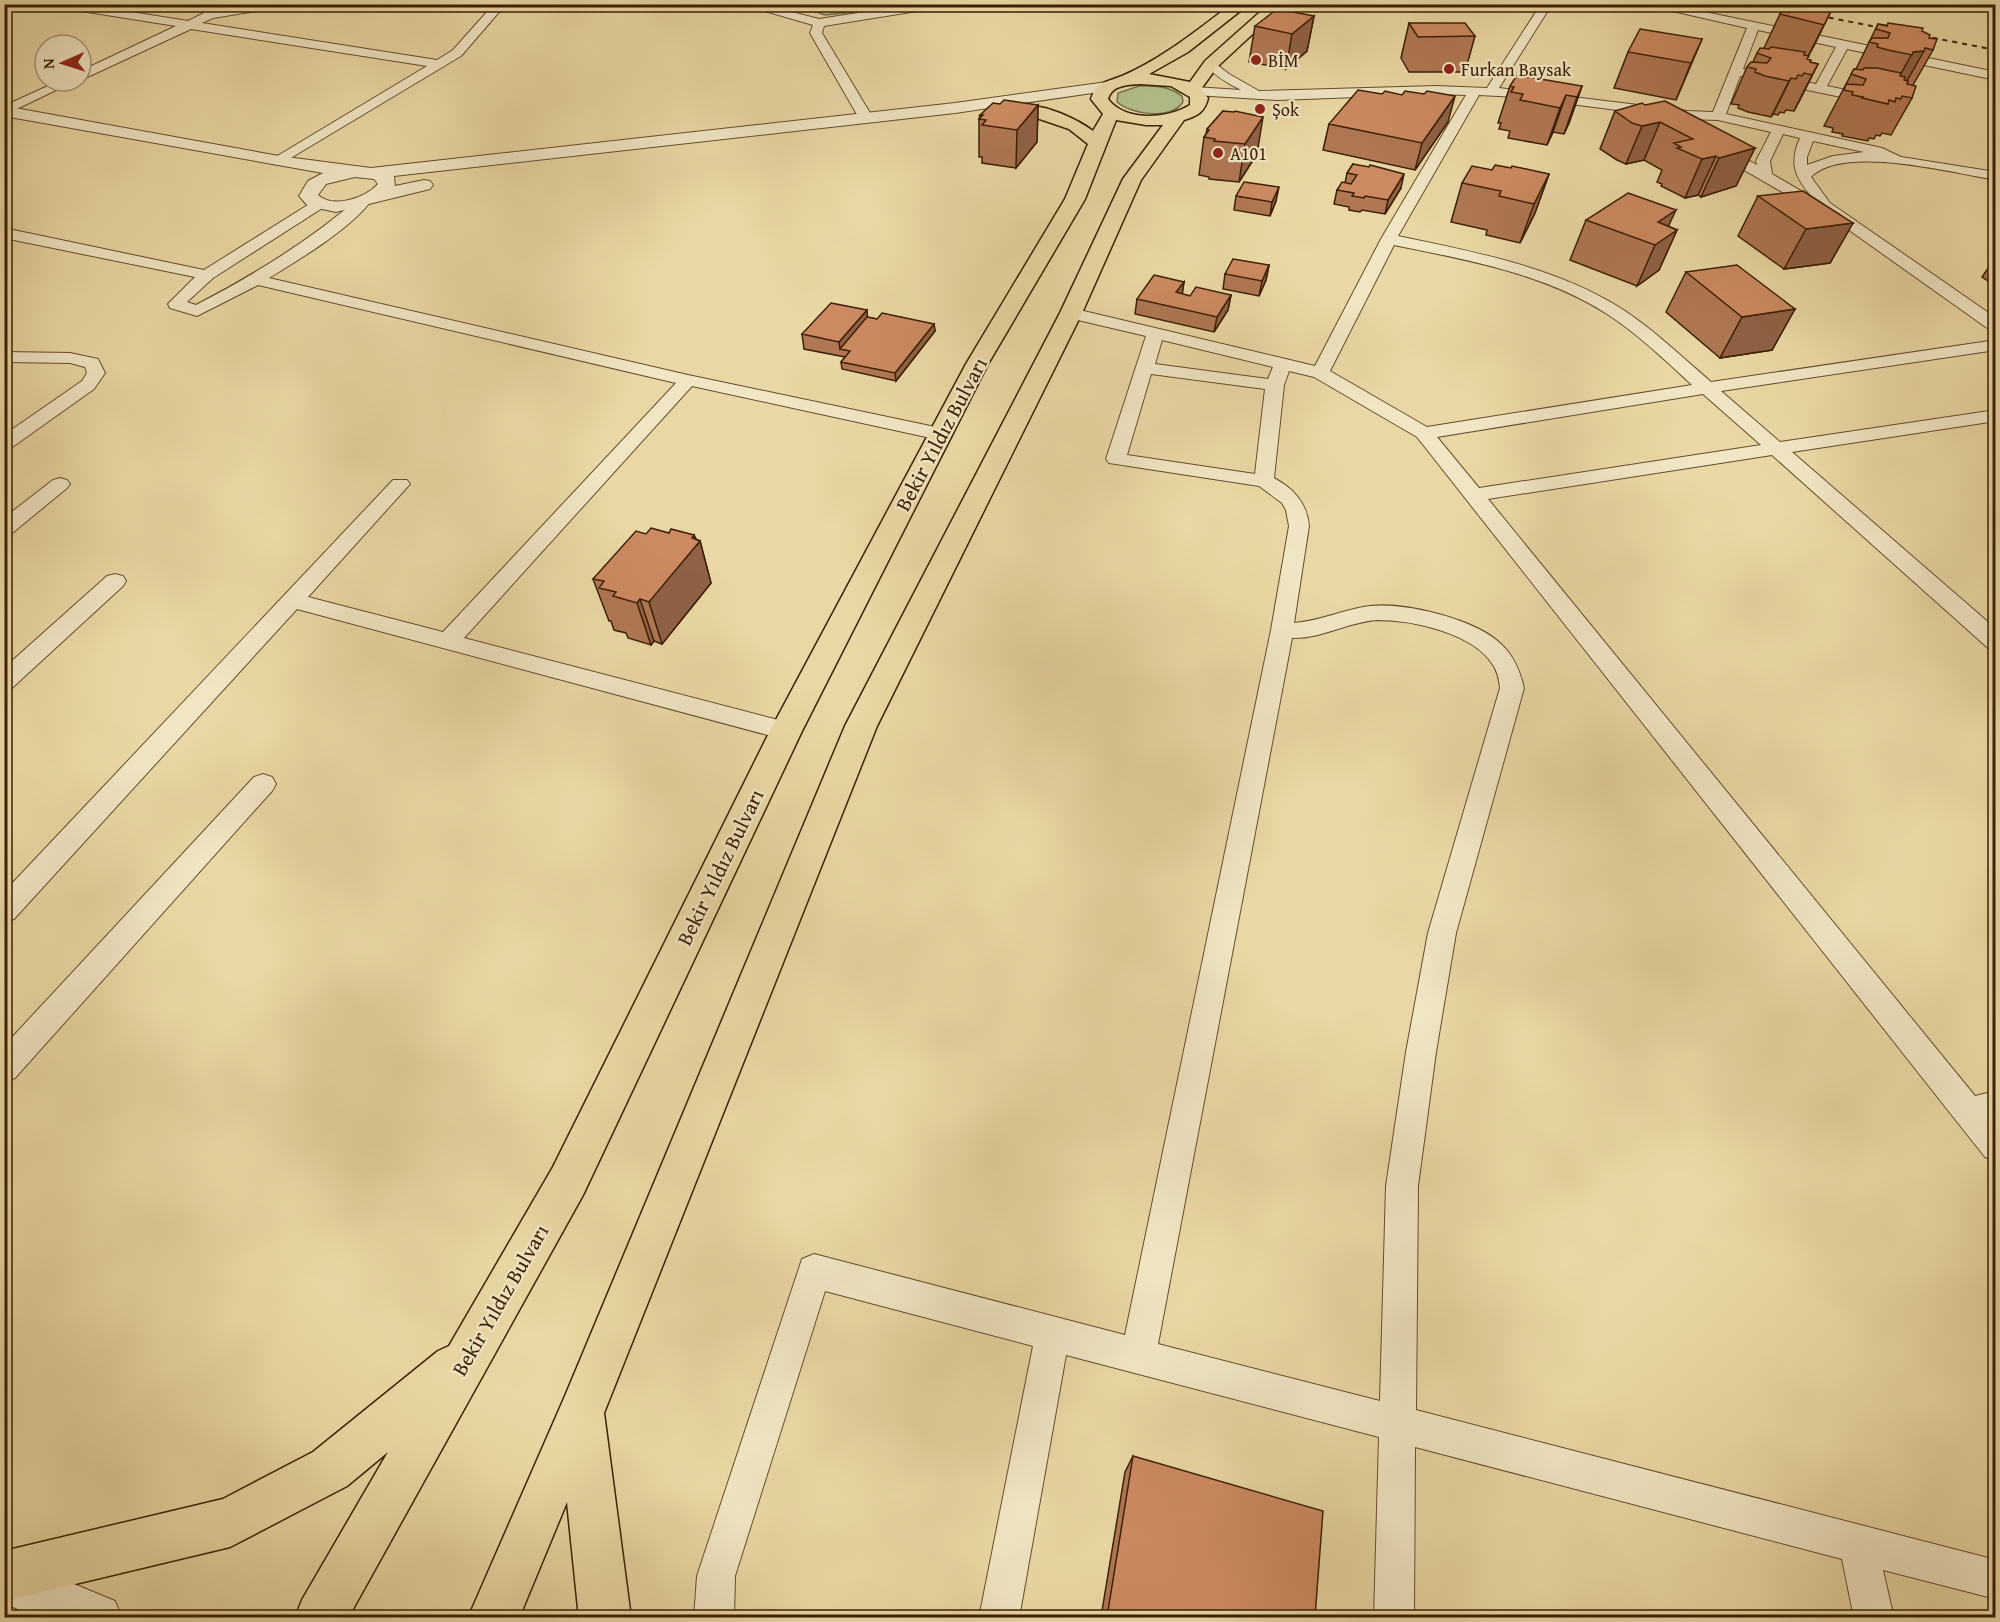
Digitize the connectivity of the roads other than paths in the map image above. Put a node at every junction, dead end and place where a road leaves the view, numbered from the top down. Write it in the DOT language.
graph roads {
  1 [pos="56,4"];
  2 [pos="281,4"];
  3 [pos="501,4"];
  4 [pos="746,4"];
  5 [pos="942,4"];
  6 [pos="1242,4"];
  7 [pos="1278,4"];
  8 [pos="1547,4"];
  9 [pos="1647,4"];
  10 [pos="1972,4"];
  11 [pos="1995,9"];
  12 [pos="211,10"];
  13 [pos="819,23"];
  14 [pos="190,25"];
  15 [pos="1754,26"];
  16 [pos="1843,44"];
  17 [pos="439,64"];
  18 [pos="1211,64"];
  19 [pos="93,70"];
  20 [pos="1737,72"];
  21 [pos="1995,76"];
  22 [pos="1820,88"];
  23 [pos="1475,91"];
  24 [pos="1491,91"];
  25 [pos="43,93"];
  26 [pos="1262,94"];
  27 [pos="1278,96"];
  28 [pos="1112,97"];
  29 [pos="1883,101"];
  30 [pos="1190,102"];
  31 [pos="1645,108"];
  32 [pos="5,111"];
  33 [pos="1034,111"];
  34 [pos="1687,115"];
  35 [pos="1718,116"];
  36 [pos="866,118"];
  37 [pos="4,127"];
  38 [pos="1684,130"];
  39 [pos="1777,133"];
  40 [pos="1806,140"];
  41 [pos="1704,141"];
  42 [pos="1099,144"];
  43 [pos="1871,155"];
  44 [pos="1895,158"];
  45 [pos="279,161"];
  46 [pos="364,172"];
  47 [pos="258,174"];
  48 [pos="1765,175"];
  49 [pos="1995,176"];
  50 [pos="1803,177"];
  51 [pos="290,182"];
  52 [pos="311,187"];
  53 [pos="370,198"];
  54 [pos="320,204"];
  55 [pos="1823,205"];
  56 [pos="4,233"];
  57 [pos="1389,239"];
  58 [pos="207,275"];
  59 [pos="258,280"];
  60 [pos="1071,314"];
  61 [pos="1995,326"];
  62 [pos="1155,334"];
  63 [pos="1995,345"];
  64 [pos="4,357"];
  65 [pos="1145,368"];
  66 [pos="1320,373"];
  67 [pos="1279,375"];
  68 [pos="688,380"];
  69 [pos="1706,388"];
  70 [pos="1995,416"];
  71 [pos="940,434"];
  72 [pos="1425,434"];
  73 [pos="4,444"];
  74 [pos="1777,449"];
  75 [pos="1264,482"];
  76 [pos="60,484"];
  77 [pos="400,484"];
  78 [pos="1475,495"];
  79 [pos="5,527"];
  80 [pos="115,581"];
  81 [pos="290,600"];
  82 [pos="1282,630"];
  83 [pos="447,642"];
  84 [pos="1995,642"];
  85 [pos="4,682"];
  86 [pos="786,731"];
  87 [pos="263,784"];
  88 [pos="4,911"];
  89 [pos="4,1068"];
  90 [pos="1982,1109"];
  91 [pos="1995,1146"];
  92 [pos="1053,1333"];
  93 [pos="469,1354"];
  94 [pos="1138,1356"];
  95 [pos="581,1412"];
  96 [pos="1398,1423"];
  97 [pos="1858,1544"];
  98 [pos="4,1577"];
  99 [pos="1995,1580"];
  100 [pos="98,1617"];
  101 [pos="320,1617"];
  102 [pos="493,1617"];
  103 [pos="605,1617"];
  104 [pos="714,1617"];
  105 [pos="999,1617"];
  106 [pos="1394,1617"];
  107 [pos="1874,1617"];
  1 -- 14 [label="street"];
  2 -- 12 [label="street"];
  3 -- 17 [label="street"];
  4 -- 13 [label="street"];
  5 -- 13 [label="street"];
  6 -- 28 [label="main road"];
  7 -- 18 [label="main road"];
  8 -- 24 [label="street"];
  9 -- 15 [label="street"];
  10 -- 11 [label="street"];
  12 -- 14 [label="street"];
  13 -- 36 [label="street"];
  14 -- 17 [label="street"];
  14 -- 19 [label="street"];
  15 -- 16 [label="street"];
  15 -- 20 [label="street"];
  16 -- 21 [label="street"];
  16 -- 22 [label="street"];
  17 -- 45 [label="street"];
  18 -- 26 [label="street"];
  18 -- 30 [label="main road"];
  20 -- 22 [label="street"];
  20 -- 35 [label="street"];
  22 -- 29 [label="street"];
  23 -- 24 [label="street"];
  23 -- 27 [label="street"];
  23 -- 57 [label="street"];
  24 -- 31 [label="street"];
  25 -- 32 [label="street"];
  26 -- 27 [label="street"];
  26 -- 30 [label="street"];
  27 -- 30 [label="street"];
  28 -- 30 [label="main road"];
  28 -- 30 [label="main road"];
  28 -- 33 [label="street"];
  28 -- 36 [label="street"];
  28 -- 42 [label="main road, Bekir Yıldız Bulvarı"];
  30 -- 60 [label="main road"];
  31 -- 34 [label="street"];
  31 -- 38 [label="street"];
  32 -- 45 [label="street"];
  33 -- 42 [label="main road"];
  33 -- 53 [label="street"];
  34 -- 35 [label="street"];
  34 -- 39 [label="street"];
  35 -- 39 [label="street"];
  36 -- 46 [label="street"];
  37 -- 47 [label="street"];
  39 -- 40 [label="street"];
  39 -- 48 [label="street"];
  40 -- 43 [label="street"];
  40 -- 44 [label="street"];
  40 -- 50 [label="street"];
  41 -- 48 [label="street"];
  42 -- 71 [label="main road, Bekir Yıldız Bulvarı"];
  43 -- 44 [label="street"];
  43 -- 50 [label="street"];
  44 -- 49 [label="street"];
  45 -- 46 [label="street"];
  46 -- 52 [label="street"];
  46 -- 53 [label="street"];
  48 -- 55 [label="street"];
  50 -- 55 [label="street"];
  51 -- 52 [label="street"];
  52 -- 54 [label="street"];
  53 -- 54 [label="street"];
  53 -- 59 [label="street"];
  54 -- 58 [label="street"];
  55 -- 61 [label="street"];
  56 -- 58 [label="street"];
  57 -- 66 [label="street"];
  57 -- 69 [label="street"];
  58 -- 59 [label="street"];
  59 -- 68 [label="street"];
  60 -- 62 [label="street"];
  60 -- 95 [label="main road"];
  62 -- 65 [label="street"];
  62 -- 67 [label="street"];
  63 -- 69 [label="street"];
  64 -- 73 [label="street"];
  65 -- 67 [label="street"];
  65 -- 75 [label="street"];
  66 -- 67 [label="street"];
  66 -- 72 [label="street"];
  67 -- 75 [label="street"];
  68 -- 71 [label="street"];
  68 -- 83 [label="street"];
  69 -- 72 [label="street"];
  69 -- 74 [label="street"];
  70 -- 74 [label="street"];
  71 -- 86 [label="main road, Bekir Yıldız Bulvarı"];
  72 -- 78 [label="street"];
  74 -- 78 [label="street"];
  74 -- 84 [label="street"];
  75 -- 82 [label="street"];
  76 -- 79 [label="street"];
  77 -- 81 [label="street"];
  78 -- 90 [label="street"];
  80 -- 85 [label="street"];
  81 -- 83 [label="street"];
  81 -- 88 [label="street"];
  82 -- 94 [label="street"];
  82 -- 96 [label="street"];
  83 -- 86 [label="street"];
  86 -- 93 [label="main road, Bekir Yıldız Bulvarı"];
  87 -- 89 [label="street"];
  90 -- 91 [label="street"];
  92 -- 94 [label="street"];
  92 -- 104 [label="street"];
  92 -- 105 [label="street"];
  93 -- 98 [label="main road"];
  93 -- 101 [label="main road, Bekir Yıldız Bulvarı"];
  94 -- 96 [label="street"];
  95 -- 102 [label="main road"];
  95 -- 103 [label="main road"];
  96 -- 97 [label="street"];
  96 -- 106 [label="street"];
  97 -- 99 [label="street"];
  97 -- 107 [label="street"];
  98 -- 100 [label="street"];
}
